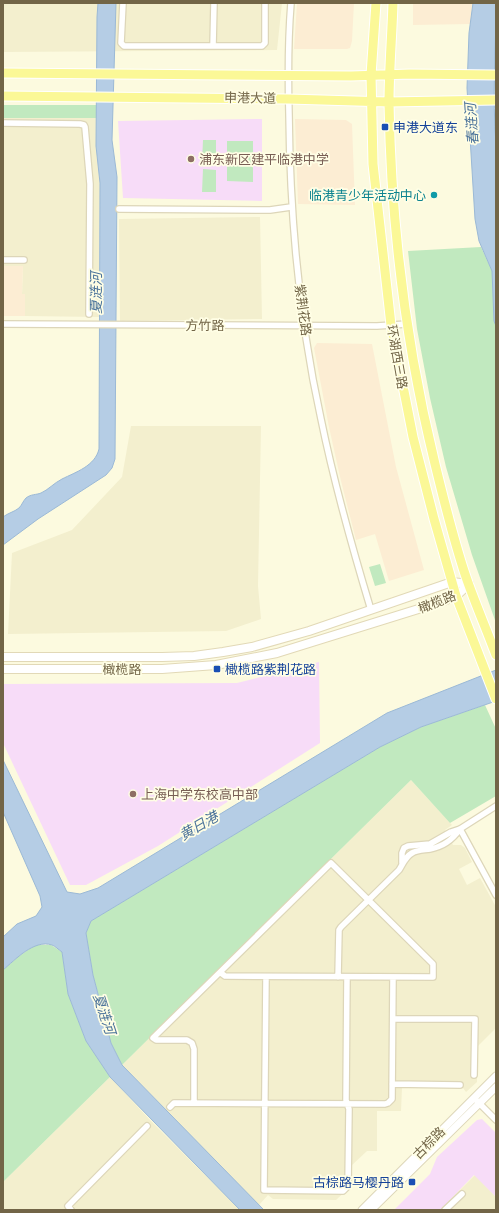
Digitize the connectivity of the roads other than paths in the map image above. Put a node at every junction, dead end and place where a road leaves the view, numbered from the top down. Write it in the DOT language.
graph roads {
  1 [pos="123,3"];
  2 [pos="214,3"];
  3 [pos="265,3"];
  4 [pos="291,3"];
  5 [pos="376,3"];
  6 [pos="393,3"];
  7 [pos="213,46"];
  8 [pos="3,73"];
  9 [pos="390,74"];
  10 [pos="288,75"];
  11 [pos="371,75"];
  12 [pos="496,75"];
  13 [pos="3,96"];
  14 [pos="288,99"];
  15 [pos="496,100"];
  16 [pos="371,102"];
  17 [pos="389,102"];
  18 [pos="3,123"];
  19 [pos="292,207"];
  20 [pos="119,209"];
  21 [pos="3,260"];
  22 [pos="24,260"];
  23 [pos="89,314"];
  24 [pos="3,324"];
  25 [pos="407,324"];
  26 [pos="304,325"];
  27 [pos="391,325"];
  28 [pos="452,582"];
  29 [pos="469,584"];
  30 [pos="456,596"];
  31 [pos="371,610"];
  32 [pos="496,655"];
  33 [pos="3,657"];
  34 [pos="3,669"];
  35 [pos="496,698"];
  36 [pos="496,806"];
  37 [pos="460,829"];
  38 [pos="496,895"];
  39 [pos="368,899"];
  40 [pos="221,973"];
  41 [pos="266,977"];
  42 [pos="338,977"];
  43 [pos="347,977"];
  44 [pos="393,977"];
  45 [pos="393,1019"];
  46 [pos="474,1075"];
  47 [pos="496,1076"];
  48 [pos="392,1084"];
  49 [pos="460,1085"];
  50 [pos="496,1087"];
  51 [pos="477,1100"];
  52 [pos="194,1103"];
  53 [pos="264,1104"];
  54 [pos="348,1104"];
  55 [pos="170,1107"];
  56 [pos="496,1120"];
  57 [pos="147,1126"];
  58 [pos="462,1194"];
  59 [pos="71,1210"];
  60 [pos="362,1210"];
  61 [pos="371,1210"];
  62 [pos="445,1210"];
  1 -- 7 [label="street"];
  2 -- 7 [label="street"];
  3 -- 7 [label="street"];
  4 -- 10 [label="street, 紫荆花路"];
  5 -- 11 [label="main road, 环湖西三路"];
  6 -- 9 [label="main road, 环湖西三路"];
  8 -- 10 [label="main road, 申港大道"];
  9 -- 11 [label="main road, 申港大道"];
  9 -- 12 [label="main road, 申港大道"];
  9 -- 17 [label="main road, 环湖西三路"];
  10 -- 11 [label="main road, 申港大道"];
  10 -- 14 [label="street, 紫荆花路"];
  11 -- 16 [label="main road, 环湖西三路"];
  13 -- 14 [label="main road, 申港大道"];
  14 -- 16 [label="main road, 申港大道"];
  14 -- 19 [label="street, 紫荆花路"];
  15 -- 17 [label="main road, 申港大道"];
  16 -- 17 [label="main road, 申港大道"];
  16 -- 27 [label="main road, 环湖西三路"];
  17 -- 25 [label="main road, 环湖西三路"];
  18 -- 23 [label="street"];
  19 -- 20 [label="street"];
  19 -- 26 [label="street, 紫荆花路"];
  21 -- 22 [label="street"];
  24 -- 26 [label="street, 方竹路"];
  25 -- 27 [label="street, 方竹路"];
  25 -- 29 [label="main road, 环湖西三路"];
  26 -- 27 [label="street, 方竹路"];
  26 -- 31 [label="street, 紫荆花路"];
  27 -- 28 [label="main road, 环湖西三路"];
  28 -- 29 [label="main road, 橄榄路"];
  28 -- 30 [label="main road, 环湖西三路"];
  28 -- 31 [label="main road, 橄榄路"];
  29 -- 30 [label="main road, 橄榄路"];
  29 -- 32 [label="main road, 环湖西三路"];
  30 -- 34 [label="main road, 橄榄路"];
  30 -- 35 [label="main road, 环湖西三路"];
  31 -- 33 [label="main road, 橄榄路"];
  36 -- 37 [label="street"];
  37 -- 38 [label="street"];
  37 -- 39 [label="street"];
  39 -- 40 [label="street"];
  39 -- 42 [label="street"];
  39 -- 44 [label="street"];
  40 -- 41 [label="street"];
  40 -- 52 [label="street"];
  41 -- 42 [label="street"];
  41 -- 53 [label="street"];
  42 -- 43 [label="street"];
  43 -- 44 [label="street"];
  43 -- 54 [label="street"];
  44 -- 45 [label="street"];
  45 -- 46 [label="street"];
  45 -- 48 [label="street"];
  47 -- 51 [label="street, 古棕路"];
  48 -- 49 [label="street"];
  48 -- 54 [label="street"];
  50 -- 51 [label="street, 古棕路"];
  51 -- 56 [label="street"];
  51 -- 60 [label="street, 古棕路"];
  51 -- 61 [label="street, 古棕路"];
  52 -- 53 [label="street"];
  52 -- 55 [label="street"];
  53 -- 54 [label="street"];
  53 -- 54 [label="street"];
  57 -- 59 [label="street"];
  58 -- 62 [label="street"];
}
